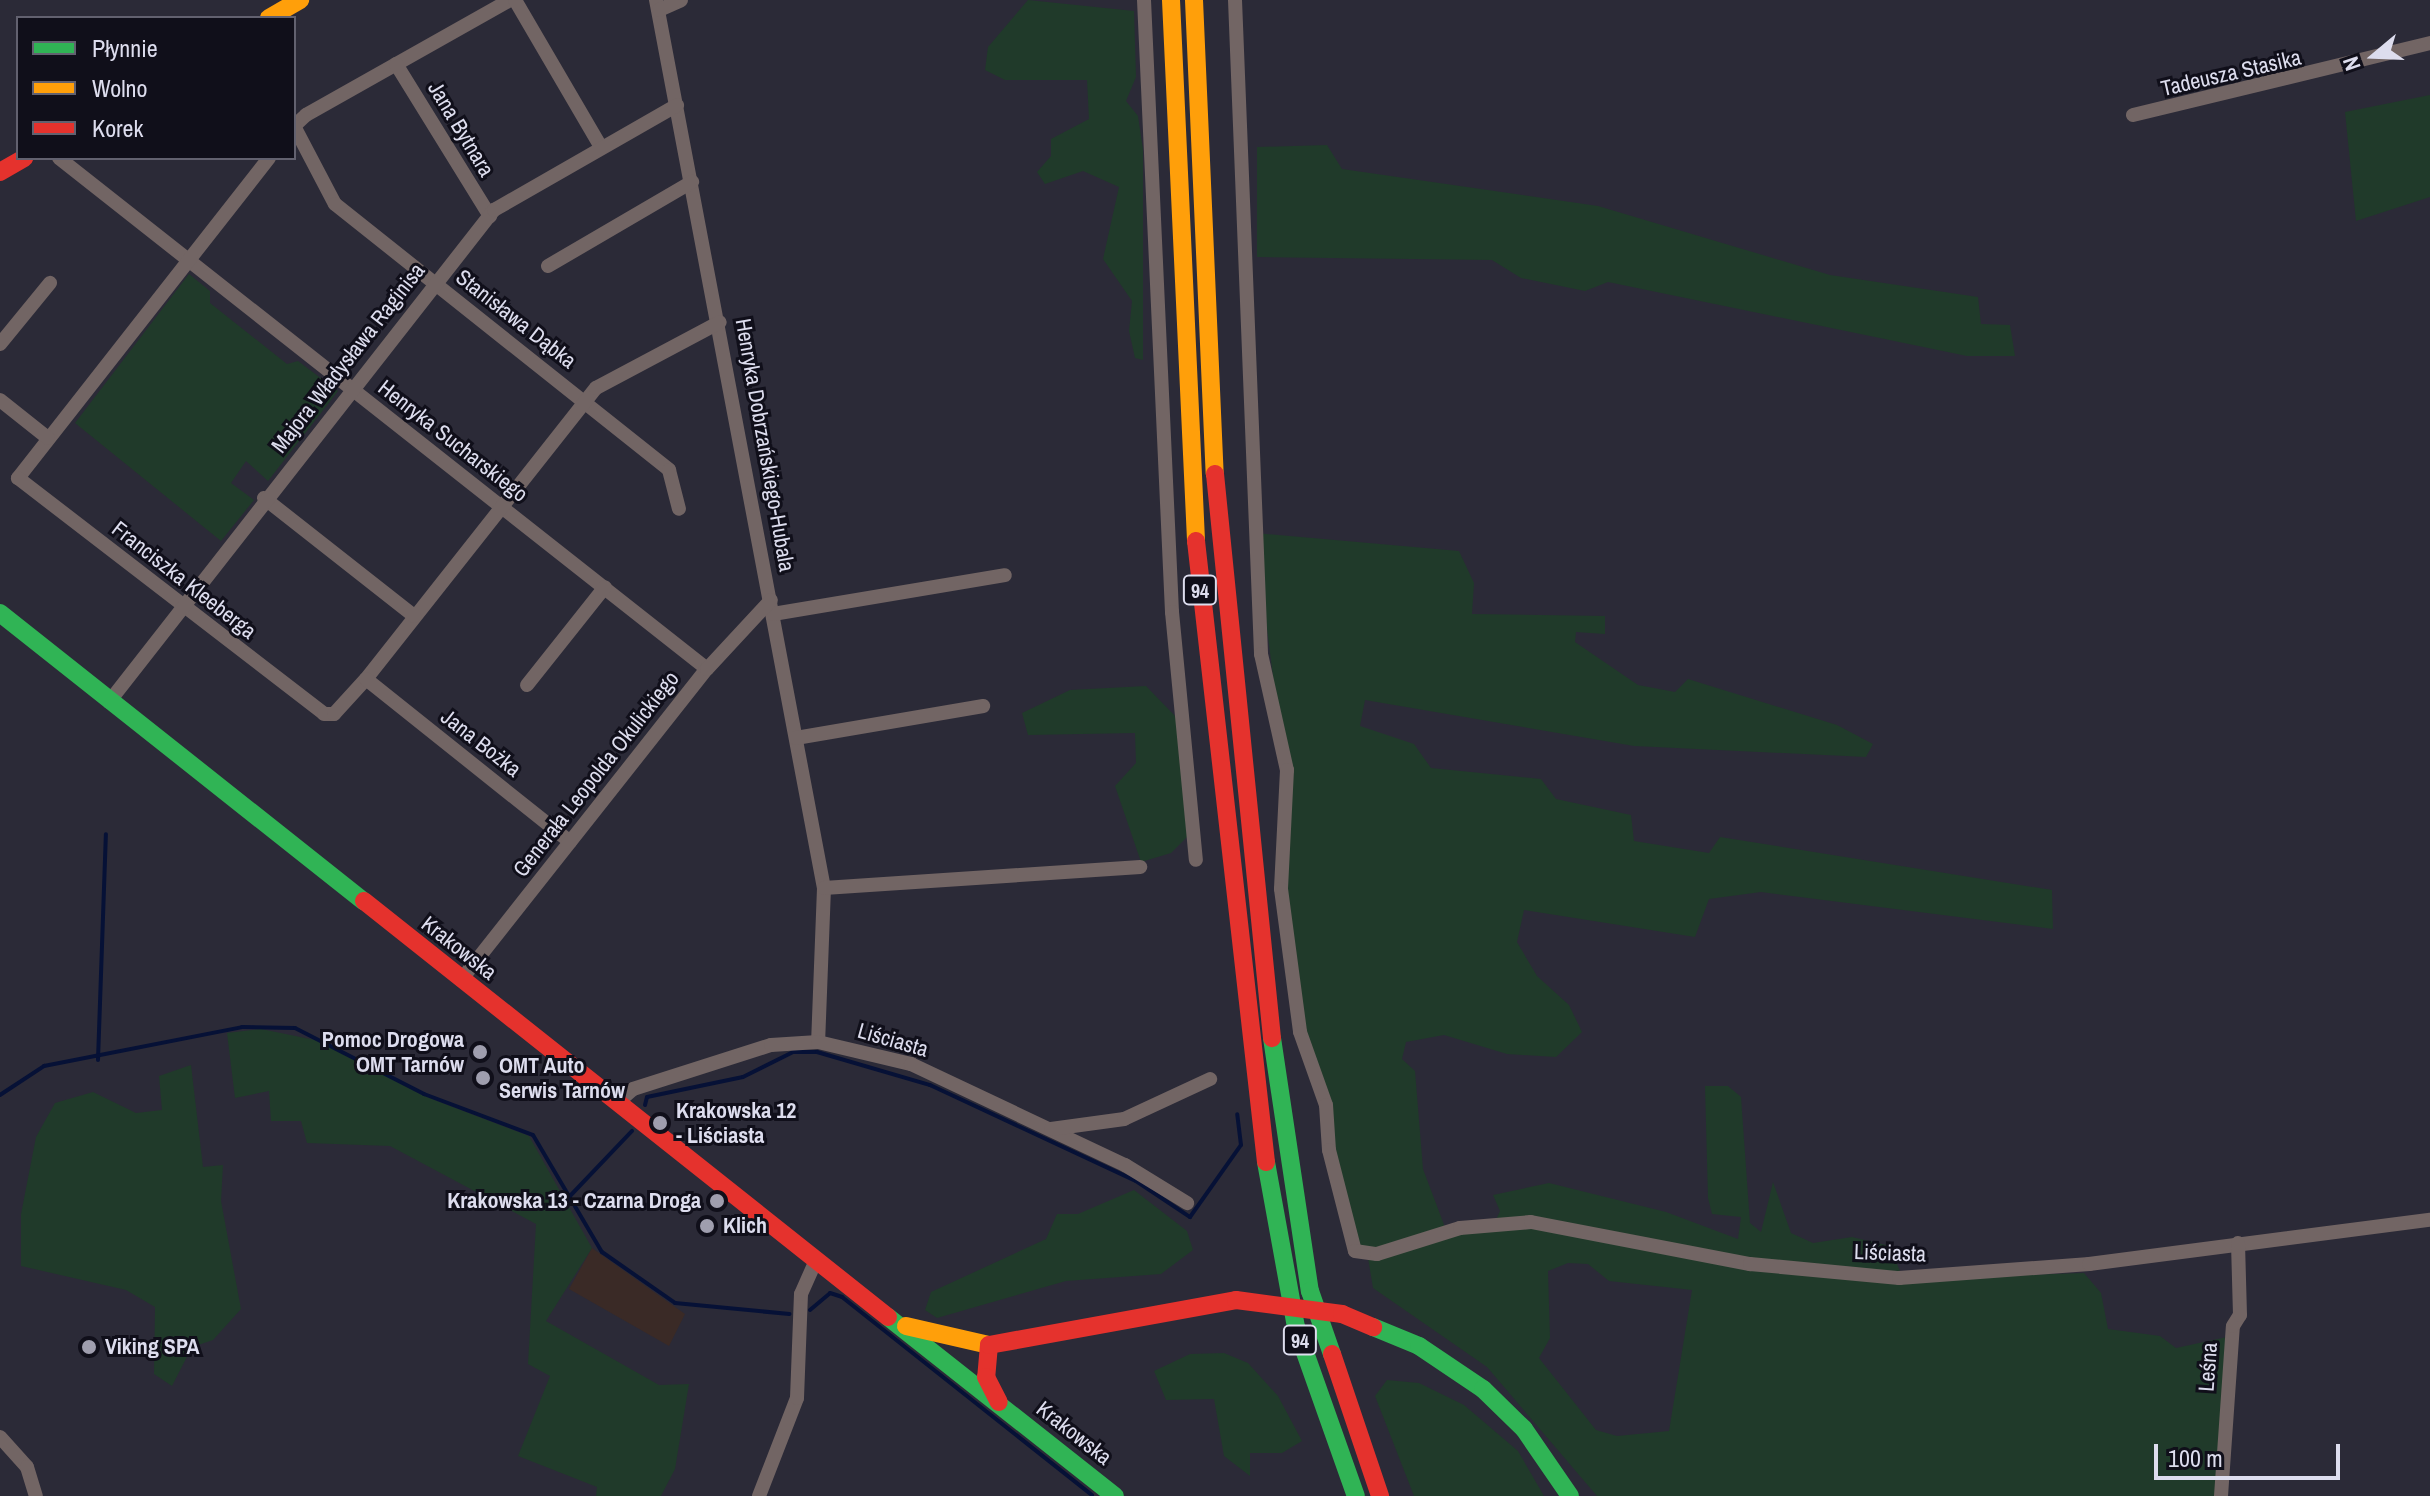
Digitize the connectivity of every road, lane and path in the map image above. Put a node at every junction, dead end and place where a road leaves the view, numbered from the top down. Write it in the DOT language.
graph roads {
  1 [pos="300,0"];
  2 [pos="512,0"];
  3 [pos="681,0"];
  4 [pos="1144,0"];
  5 [pos="1171,0"];
  6 [pos="1194,0"];
  7 [pos="1235,0"];
  8 [pos="658,5"];
  9 [pos="272,16"];
  10 [pos="2430,43"];
  11 [pos="396,64"];
  12 [pos="677,105"];
  13 [pos="2133,115"];
  14 [pos="296,125"];
  15 [pos="296,130"];
  16 [pos="601,147"];
  17 [pos="21,160"];
  18 [pos="62,160"];
  19 [pos="267,160"];
  20 [pos="0,172"];
  21 [pos="692,182"];
  22 [pos="490,216"];
  23 [pos="189,261"];
  24 [pos="548,266"];
  25 [pos="50,283"];
  26 [pos="433,284"];
  27 [pos="720,322"];
  28 [pos="0,344"];
  29 [pos="352,390"];
  30 [pos="0,400"];
  31 [pos="584,400"];
  32 [pos="48,438"];
  33 [pos="264,498"];
  34 [pos="501,507"];
  35 [pos="679,509"];
  36 [pos="1005,575"];
  37 [pos="605,587"];
  38 [pos="181,606"];
  39 [pos="772,607"];
  40 [pos="0,613"];
  41 [pos="414,616"];
  42 [pos="707,669"];
  43 [pos="366,679"];
  44 [pos="527,685"];
  45 [pos="109,702"];
  46 [pos="983,706"];
  47 [pos="796,738"];
  48 [pos="570,842"];
  49 [pos="1196,860"];
  50 [pos="1140,867"];
  51 [pos="824,888"];
  52 [pos="461,980"];
  53 [pos="818,1042"];
  54 [pos="1210,1079"];
  55 [pos="617,1103"];
  56 [pos="1051,1129"];
  57 [pos="1187,1203"];
  58 [pos="2430,1220"];
  59 [pos="2238,1243"];
  60 [pos="816,1261"];
  61 [pos="889,1318"];
  62 [pos="921,1345"];
  63 [pos="989,1345"];
  64 [pos="985,1397"];
  65 [pos="1003,1407"];
  66 [pos="0,1437"];
  67 [pos="36,1496"];
  68 [pos="759,1496"];
  69 [pos="1115,1496"];
  70 [pos="1356,1496"];
  71 [pos="1380,1496"];
  72 [pos="1570,1496"];
  73 [pos="2221,1496"];
  1 -- 9 [label="main road"];
  2 -- 11 [label="street"];
  2 -- 16 [label="street"];
  3 -- 8 [label="street, Henryka Dobrzańskiego-Hubala"];
  4 -- 49 [label="street"];
  5 -- 70 [label="main road, 94"];
  6 -- 71 [label="main road, 94"];
  7 -- 59 [label="street, Liściasta"];
  8 -- 12 [label="street, Henryka Dobrzańskiego-Hubala"];
  10 -- 13 [label="street, Tadeusza Stasika"];
  11 -- 14 [label="street"];
  11 -- 22 [label="street, Jana Bytnara"];
  12 -- 16 [label="street, Majora Władysława Raginisa"];
  12 -- 21 [label="street, Henryka Dobrzańskiego-Hubala"];
  15 -- 26 [label="street, Stanisława Dąbka"];
  16 -- 22 [label="street, Majora Władysława Raginisa"];
  17 -- 20 [label="main road"];
  18 -- 23 [label="street, Henryka Sucharskiego"];
  19 -- 23 [label="street, Franciszka Kleeberga"];
  21 -- 24 [label="street"];
  21 -- 27 [label="street, Henryka Dobrzańskiego-Hubala"];
  22 -- 26 [label="street, Majora Władysława Raginisa"];
  23 -- 29 [label="street, Henryka Sucharskiego"];
  23 -- 32 [label="street, Franciszka Kleeberga"];
  25 -- 28 [label="street"];
  26 -- 29 [label="street, Majora Władysława Raginisa"];
  26 -- 31 [label="street, Stanisława Dąbka"];
  27 -- 31 [label="street"];
  27 -- 39 [label="street, Henryka Dobrzańskiego-Hubala"];
  29 -- 33 [label="street, Majora Władysława Raginisa"];
  29 -- 34 [label="street, Henryka Sucharskiego"];
  30 -- 32 [label="street"];
  31 -- 34 [label="street, Franciszka Kleeberga"];
  31 -- 35 [label="street, Stanisława Dąbka"];
  32 -- 38 [label="street, Franciszka Kleeberga"];
  33 -- 38 [label="street, Majora Władysława Raginisa"];
  33 -- 41 [label="street"];
  34 -- 37 [label="street, Henryka Sucharskiego"];
  34 -- 41 [label="street, Franciszka Kleeberga"];
  36 -- 39 [label="street"];
  37 -- 42 [label="street, Henryka Sucharskiego"];
  37 -- 44 [label="street"];
  38 -- 43 [label="street, Franciszka Kleeberga"];
  38 -- 45 [label="street, Majora Władysława Raginisa"];
  39 -- 42 [label="street, Generała Leopolda Okulickiego"];
  39 -- 47 [label="street, Henryka Dobrzańskiego-Hubala"];
  40 -- 45 [label="main road, Krakowska"];
  41 -- 43 [label="street, Franciszka Kleeberga"];
  42 -- 48 [label="street, Generała Leopolda Okulickiego"];
  43 -- 48 [label="street, Jana Bożka"];
  45 -- 52 [label="main road, Krakowska"];
  46 -- 47 [label="street"];
  47 -- 51 [label="street, Henryka Dobrzańskiego-Hubala"];
  48 -- 52 [label="street, Generała Leopolda Okulickiego"];
  50 -- 51 [label="street"];
  51 -- 53 [label="street, Henryka Dobrzańskiego-Hubala"];
  52 -- 55 [label="main road, Krakowska"];
  53 -- 55 [label="street, Liściasta"];
  53 -- 56 [label="street, Liściasta"];
  54 -- 56 [label="street"];
  55 -- 60 [label="main road, Krakowska"];
  56 -- 57 [label="street, Liściasta"];
  58 -- 59 [label="street, Liściasta"];
  59 -- 73 [label="street, Leśna"];
  60 -- 61 [label="main road, Krakowska"];
  60 -- 68 [label="street"];
  61 -- 62 [label="main road, Krakowska"];
  61 -- 63 [label="main road, Krakowska"];
  62 -- 63 [label="main road, Krakowska"];
  62 -- 64 [label="main road, Krakowska"];
  63 -- 64 [label="main road"];
  63 -- 65 [label="main road, Krakowska"];
  63 -- 72 [label="main road"];
  64 -- 65 [label="main road, Krakowska"];
  65 -- 69 [label="main road, Krakowska"];
  66 -- 67 [label="street"];
}
